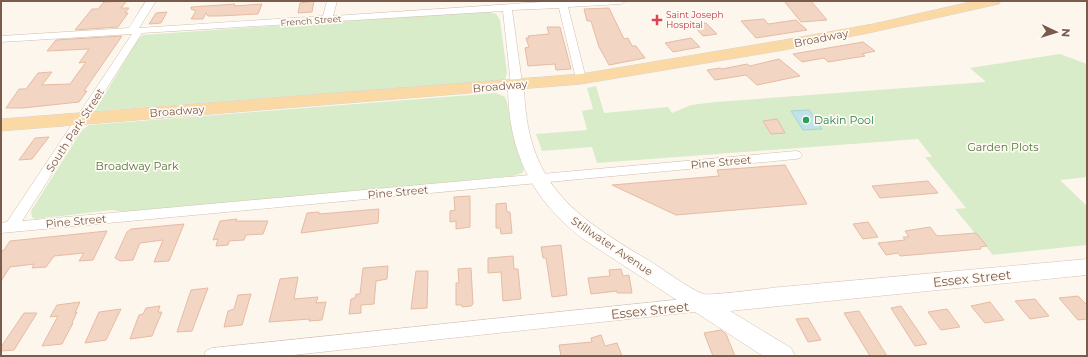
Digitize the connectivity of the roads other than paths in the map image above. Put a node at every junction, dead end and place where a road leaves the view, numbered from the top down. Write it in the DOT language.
graph roads {
  1 [pos="151,1"];
  2 [pos="332,1"];
  3 [pos="620,1"];
  4 [pos="994,1"];
  5 [pos="562,2"];
  6 [pos="507,8"];
  7 [pos="327,20"];
  8 [pos="136,31"];
  9 [pos="1,39"];
  10 [pos="581,79"];
  11 [pos="516,85"];
  12 [pos="83,119"];
  13 [pos="1,125"];
  14 [pos="796,155"];
  15 [pos="538,179"];
  16 [pos="6,228"];
  17 [pos="1087,267"];
  18 [pos="703,304"];
  19 [pos="212,356"];
  20 [pos="783,356"];
  1 -- 8 [label="street, South Park Street"];
  2 -- 7 [label="street"];
  3 -- 5 [label="street, French Street"];
  4 -- 10 [label="main road, Broadway"];
  5 -- 6 [label="street, French Street"];
  5 -- 10 [label="street"];
  6 -- 7 [label="street, French Street"];
  6 -- 11 [label="street, Stillwater Avenue"];
  7 -- 8 [label="street, French Street"];
  8 -- 9 [label="street, French Street"];
  8 -- 12 [label="street, South Park Street"];
  10 -- 11 [label="main road, Broadway"];
  11 -- 12 [label="main road, Broadway"];
  11 -- 15 [label="main road, Stillwater Avenue"];
  12 -- 13 [label="main road, Broadway"];
  12 -- 16 [label="street, South Park Street"];
  14 -- 15 [label="street, Pine Street"];
  15 -- 16 [label="street, Pine Street"];
  15 -- 18 [label="main road, Stillwater Avenue"];
  17 -- 18 [label="main road, Essex Street"];
  18 -- 19 [label="street, Essex Street"];
  18 -- 20 [label="main road, Stillwater Avenue"];
}
